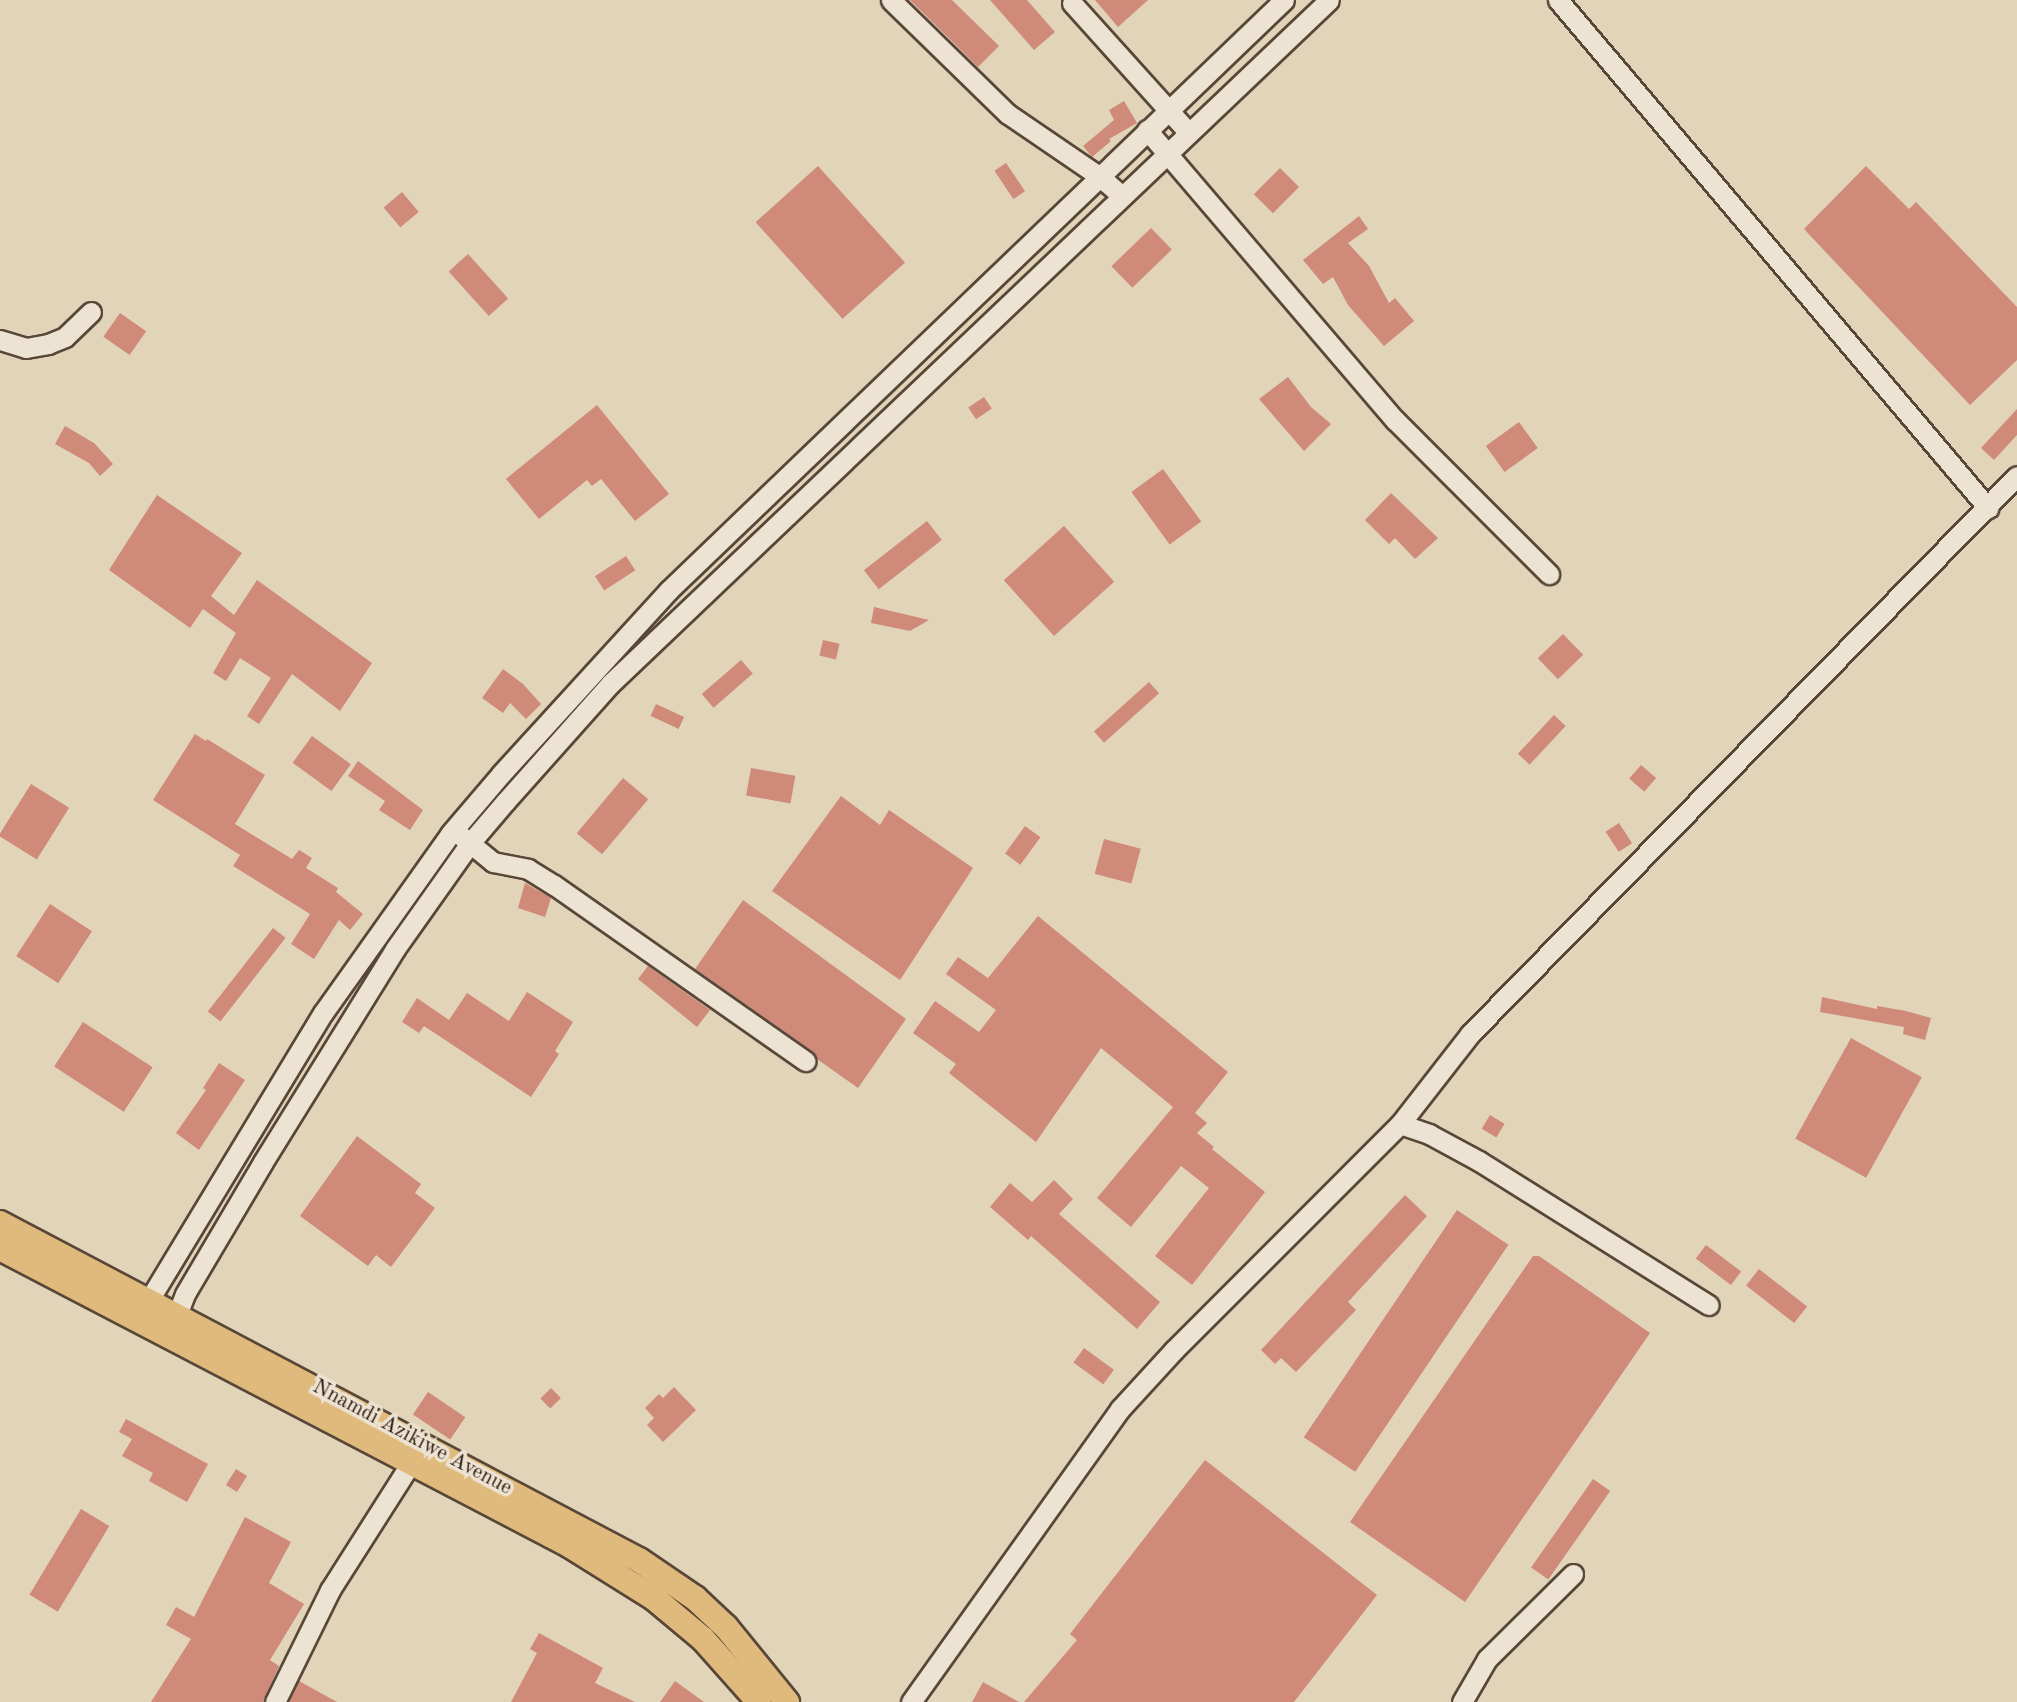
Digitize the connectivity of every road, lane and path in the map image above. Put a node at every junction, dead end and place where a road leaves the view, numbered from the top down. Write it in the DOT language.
graph roads {
  1 [pos="891,0"];
  2 [pos="1284,0"];
  3 [pos="1329,0"];
  4 [pos="1558,0"];
  5 [pos="1072,3"];
  6 [pos="1168,110"];
  7 [pos="1147,131"];
  8 [pos="1189,133"];
  9 [pos="1167,154"];
  10 [pos="1099,176"];
  11 [pos="1122,196"];
  12 [pos="91,312"];
  13 [pos="0,340"];
  14 [pos="2017,477"];
  15 [pos="1988,508"];
  16 [pos="1549,574"];
  17 [pos="454,830"];
  18 [pos="470,843"];
  19 [pos="805,1061"];
  20 [pos="1400,1124"];
  21 [pos="0,1223"];
  22 [pos="0,1248"];
  23 [pos="149,1300"];
  24 [pos="1710,1305"];
  25 [pos="177,1315"];
  26 [pos="411,1463"];
  27 [pos="1573,1574"];
  28 [pos="275,1702"];
  29 [pos="759,1702"];
  30 [pos="787,1702"];
  31 [pos="911,1702"];
  32 [pos="1462,1702"];
  1 -- 10 [label="street"];
  2 -- 6 [label="street"];
  3 -- 8 [label="street"];
  4 -- 15 [label="street"];
  5 -- 6 [label="street"];
  6 -- 7 [label="street"];
  6 -- 8 [label="street"];
  7 -- 9 [label="street"];
  7 -- 10 [label="street"];
  8 -- 9 [label="street"];
  9 -- 11 [label="street"];
  9 -- 16 [label="street"];
  10 -- 11 [label="street"];
  10 -- 17 [label="street"];
  11 -- 18 [label="street"];
  12 -- 13 [label="street"];
  14 -- 15 [label="street"];
  15 -- 20 [label="street"];
  17 -- 18 [label="street"];
  17 -- 23 [label="street"];
  18 -- 19 [label="street"];
  18 -- 25 [label="street"];
  20 -- 24 [label="street"];
  20 -- 31 [label="street"];
  21 -- 23 [label="main road, Nnamdi Azikiwe Avenue"];
  22 -- 26 [label="main road, Nnamdi Azikiwe Avenue"];
  23 -- 25 [label="main road, Nnamdi Azikiwe Avenue"];
  25 -- 30 [label="main road, Nnamdi Azikiwe Avenue"];
  26 -- 28 [label="street"];
  26 -- 29 [label="main road, Nnamdi Azikiwe Avenue"];
  27 -- 32 [label="street"];
}
